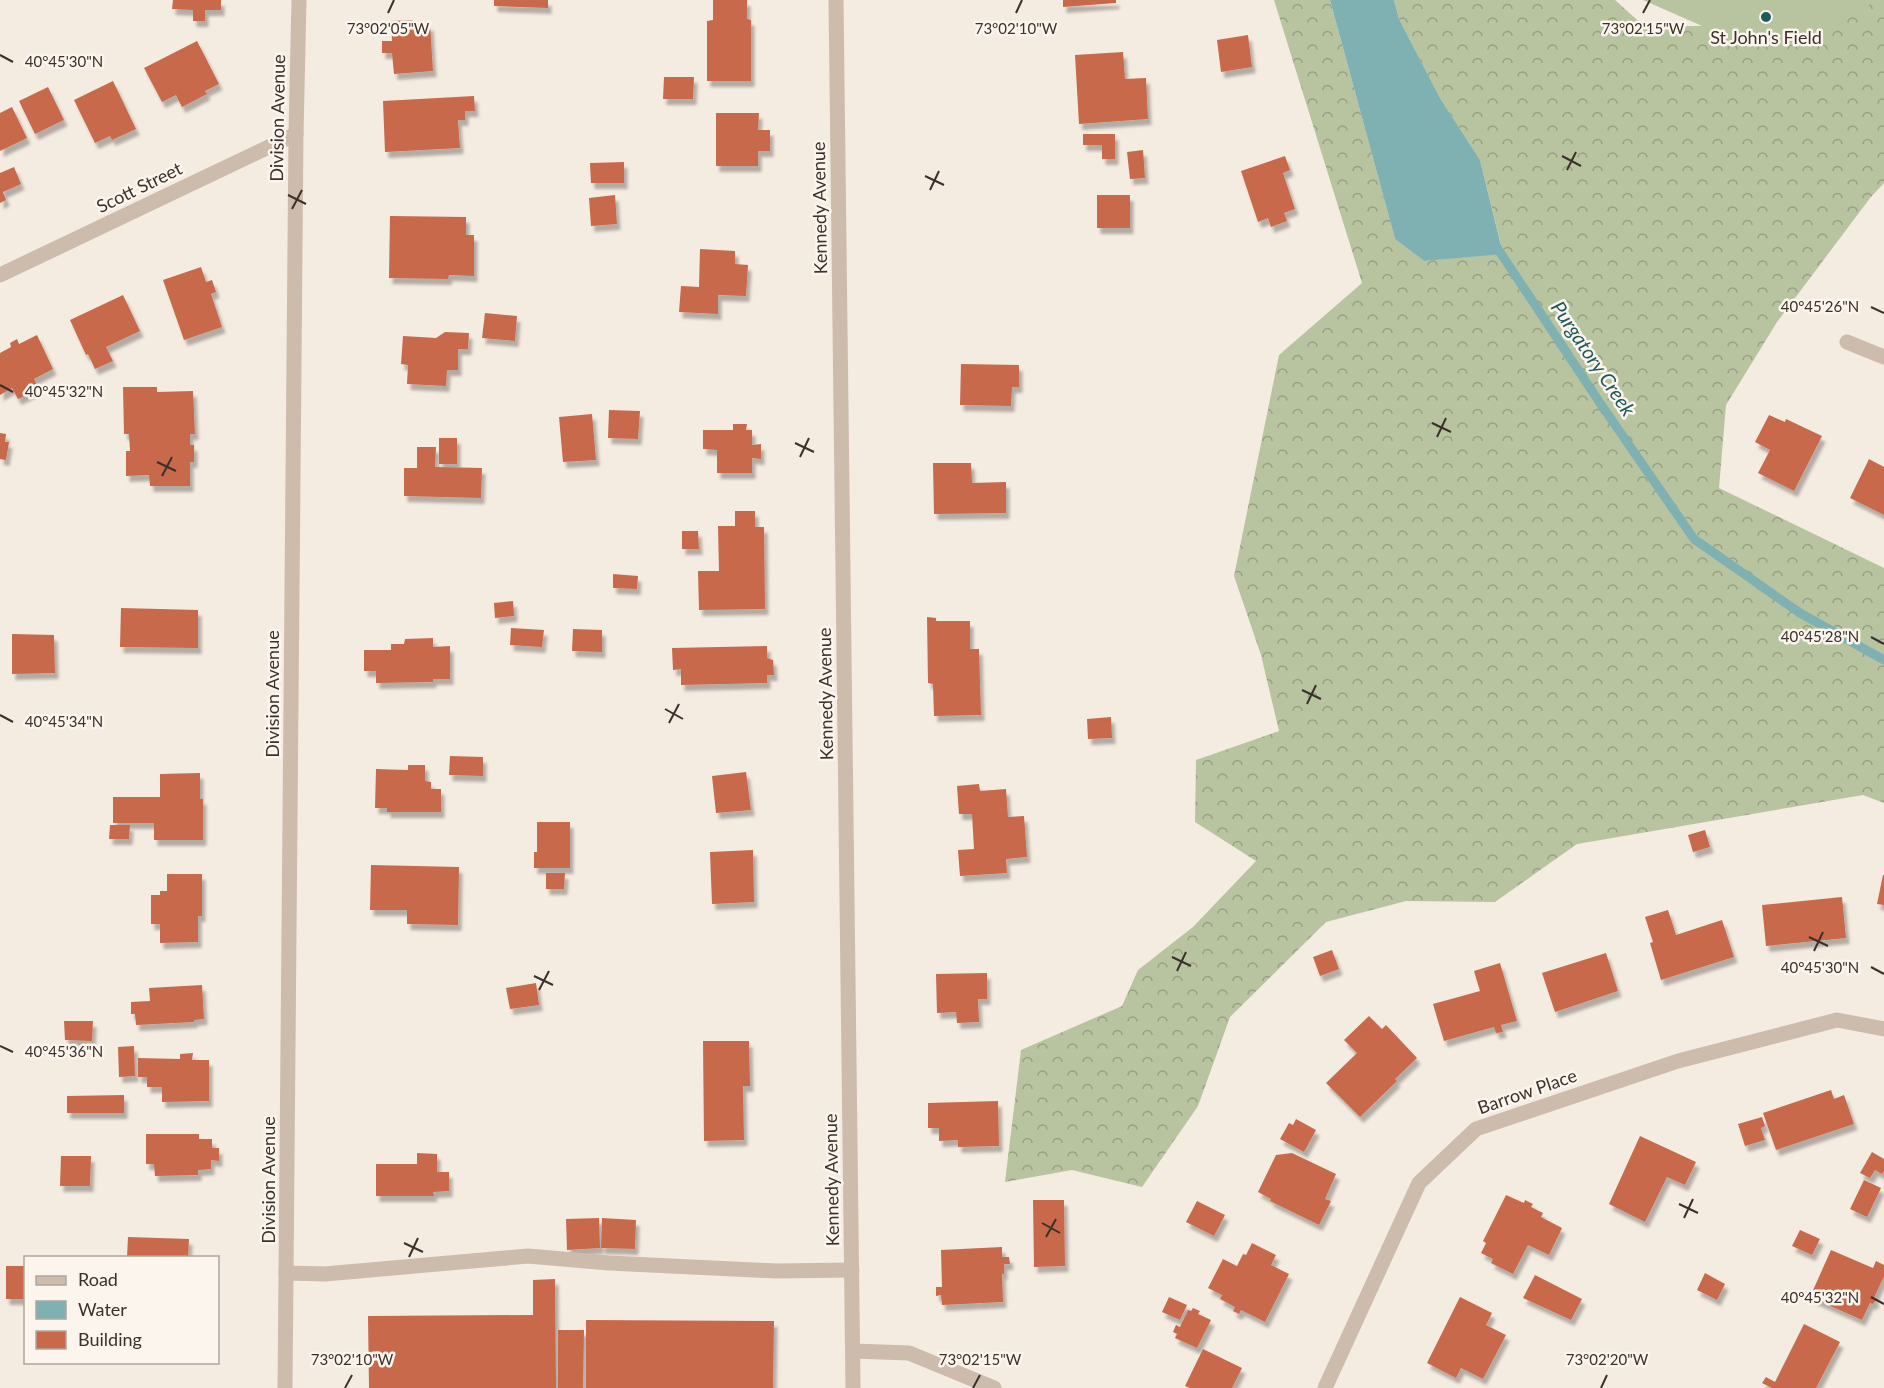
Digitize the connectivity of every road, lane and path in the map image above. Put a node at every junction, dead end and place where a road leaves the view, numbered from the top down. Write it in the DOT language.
graph roads {
  1 [pos="299,0"];
  2 [pos="836,0"];
  3 [pos="296,134"];
  4 [pos="0,275"];
  5 [pos="1847,342"];
  6 [pos="1884,357"];
  7 [pos="1884,1029"];
  8 [pos="852,1270"];
  9 [pos="286,1273"];
  10 [pos="852,1352"];
  11 [pos="285,1388"];
  12 [pos="853,1388"];
  13 [pos="994,1388"];
  14 [pos="1325,1388"];
  1 -- 3 [label="street, Division Avenue"];
  2 -- 8 [label="street, Kennedy Avenue"];
  3 -- 4 [label="street, Scott Street"];
  3 -- 9 [label="street, Division Avenue"];
  5 -- 6 [label="street"];
  7 -- 14 [label="street, Barrow Place"];
  8 -- 9 [label="street"];
  8 -- 10 [label="street, Kennedy Avenue"];
  9 -- 11 [label="street, Division Avenue"];
  10 -- 12 [label="street, Kennedy Avenue"];
  10 -- 13 [label="street"];
}
